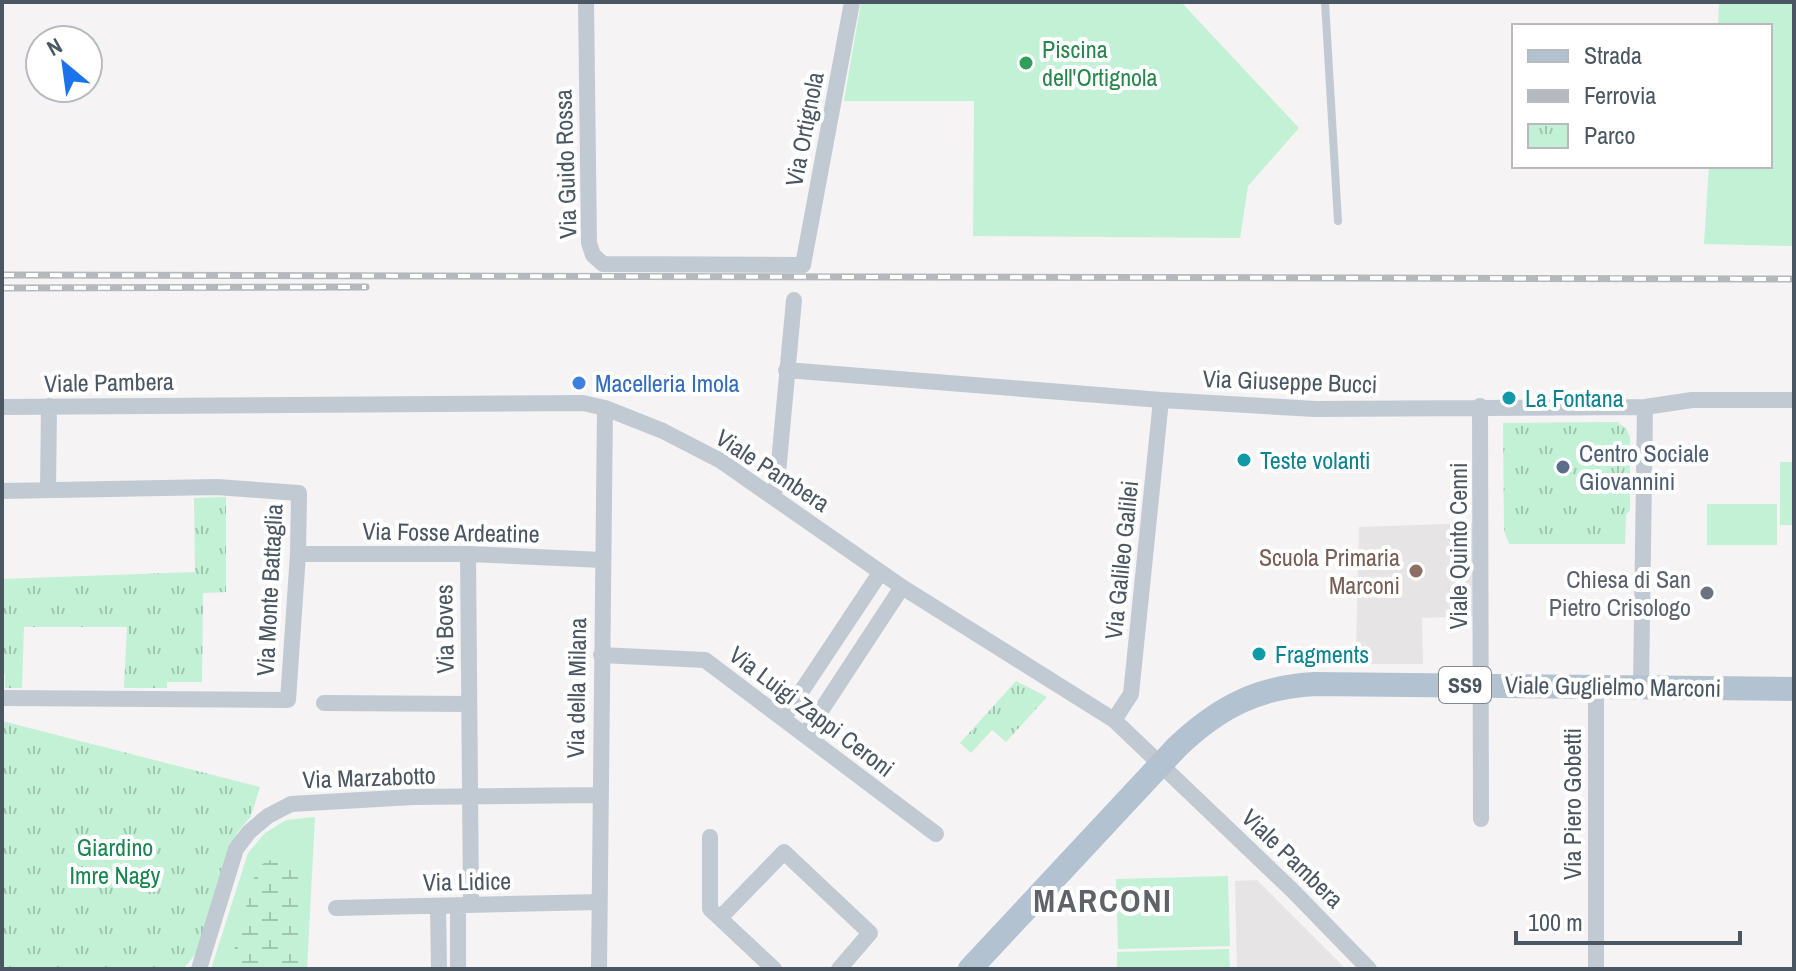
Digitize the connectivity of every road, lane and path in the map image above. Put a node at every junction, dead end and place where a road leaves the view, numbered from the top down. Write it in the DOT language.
graph roads {
  1 [pos="586,2"];
  2 [pos="852,2"];
  3 [pos="1325,2"];
  4 [pos="1338,221"];
  5 [pos="803,265"];
  6 [pos="794,300"];
  7 [pos="786,370"];
  8 [pos="1161,400"];
  9 [pos="1794,400"];
  10 [pos="49,406"];
  11 [pos="1480,406"];
  12 [pos="2,407"];
  13 [pos="1645,407"];
  14 [pos="605,408"];
  15 [pos="48,490"];
  16 [pos="2,491"];
  17 [pos="773,495"];
  18 [pos="298,554"];
  19 [pos="468,554"];
  20 [pos="603,560"];
  21 [pos="880,573"];
  22 [pos="902,587"];
  23 [pos="601,655"];
  24 [pos="1482,685"];
  25 [pos="1596,687"];
  26 [pos="1641,687"];
  27 [pos="1794,689"];
  28 [pos="2,698"];
  29 [pos="324,703"];
  30 [pos="469,704"];
  31 [pos="783,719"];
  32 [pos="1114,720"];
  33 [pos="805,735"];
  34 [pos="1161,763"];
  35 [pos="599,795"];
  36 [pos="470,798"];
  37 [pos="1481,819"];
  38 [pos="936,834"];
  39 [pos="710,837"];
  40 [pos="599,902"];
  41 [pos="464,905"];
  42 [pos="438,906"];
  43 [pos="336,908"];
  44 [pos="720,918"];
  45 [pos="199,969"];
  46 [pos="439,969"];
  47 [pos="458,969"];
  48 [pos="599,969"];
  49 [pos="774,969"];
  50 [pos="839,969"];
  51 [pos="970,969"];
  52 [pos="1369,969"];
  53 [pos="1596,969"];
  1 -- 5 [label="street, Via Guido Rossa"];
  2 -- 5 [label="street, Via Ortignola"];
  3 -- 4 [label="lane"];
  6 -- 7 [label="street"];
  7 -- 8 [label="street, Via Giuseppe Bucci"];
  7 -- 17 [label="street"];
  8 -- 11 [label="street, Via Giuseppe Bucci"];
  8 -- 32 [label="street, Via Galileo Galilei"];
  9 -- 13 [label="street, Via Giuseppe Bucci"];
  10 -- 12 [label="street, Viale Pambera"];
  10 -- 14 [label="street, Viale Pambera"];
  10 -- 15 [label="street"];
  11 -- 13 [label="street, Via Giuseppe Bucci"];
  11 -- 24 [label="street, Viale Quinto Cenni"];
  13 -- 26 [label="street"];
  14 -- 17 [label="street, Viale Pambera"];
  14 -- 20 [label="street, Via della Milana"];
  15 -- 16 [label="street, Via Monte Battaglia"];
  15 -- 18 [label="street, Via Monte Battaglia"];
  17 -- 21 [label="street, Viale Pambera"];
  18 -- 19 [label="street, Via Fosse Ardeatine"];
  18 -- 28 [label="street, Via Monte Battaglia"];
  19 -- 20 [label="street, Via Fosse Ardeatine"];
  19 -- 30 [label="street, Via Boves"];
  20 -- 23 [label="street, Via della Milana"];
  21 -- 22 [label="street, Viale Pambera"];
  21 -- 31 [label="street"];
  22 -- 32 [label="street, Viale Pambera"];
  22 -- 33 [label="street"];
  23 -- 31 [label="street, Via Luigi Zappi Ceroni"];
  23 -- 35 [label="street, Via della Milana"];
  24 -- 25 [label="main road, Viale Guglielmo Marconi / SS9"];
  24 -- 34 [label="main road, Viale Guglielmo Marconi / SS9"];
  24 -- 37 [label="street, Viale Quinto Cenni"];
  25 -- 26 [label="main road, Viale Guglielmo Marconi / SS9"];
  25 -- 53 [label="street, Via Piero Gobetti"];
  26 -- 27 [label="main road, Viale Guglielmo Marconi / SS9"];
  29 -- 30 [label="street, Via Boves"];
  30 -- 36 [label="street, Via Boves"];
  31 -- 33 [label="street, Via Luigi Zappi Ceroni"];
  32 -- 34 [label="street, Viale Pambera"];
  33 -- 38 [label="street, Via Luigi Zappi Ceroni"];
  34 -- 51 [label="main road, Viale Guglielmo Marconi / SS9"];
  34 -- 52 [label="street, Viale Pambera"];
  35 -- 36 [label="street, Via Marzabotto"];
  35 -- 40 [label="street, Via della Milana"];
  36 -- 41 [label="street, Via Boves"];
  36 -- 45 [label="street, Via Marzabotto"];
  39 -- 44 [label="street"];
  40 -- 41 [label="street, Via Lidice"];
  40 -- 48 [label="street, Via della Milana"];
  41 -- 42 [label="street, Via Lidice"];
  41 -- 47 [label="street, Via Boves"];
  42 -- 43 [label="street, Via Lidice"];
  42 -- 46 [label="street"];
  44 -- 49 [label="street"];
  44 -- 50 [label="street"];
}
